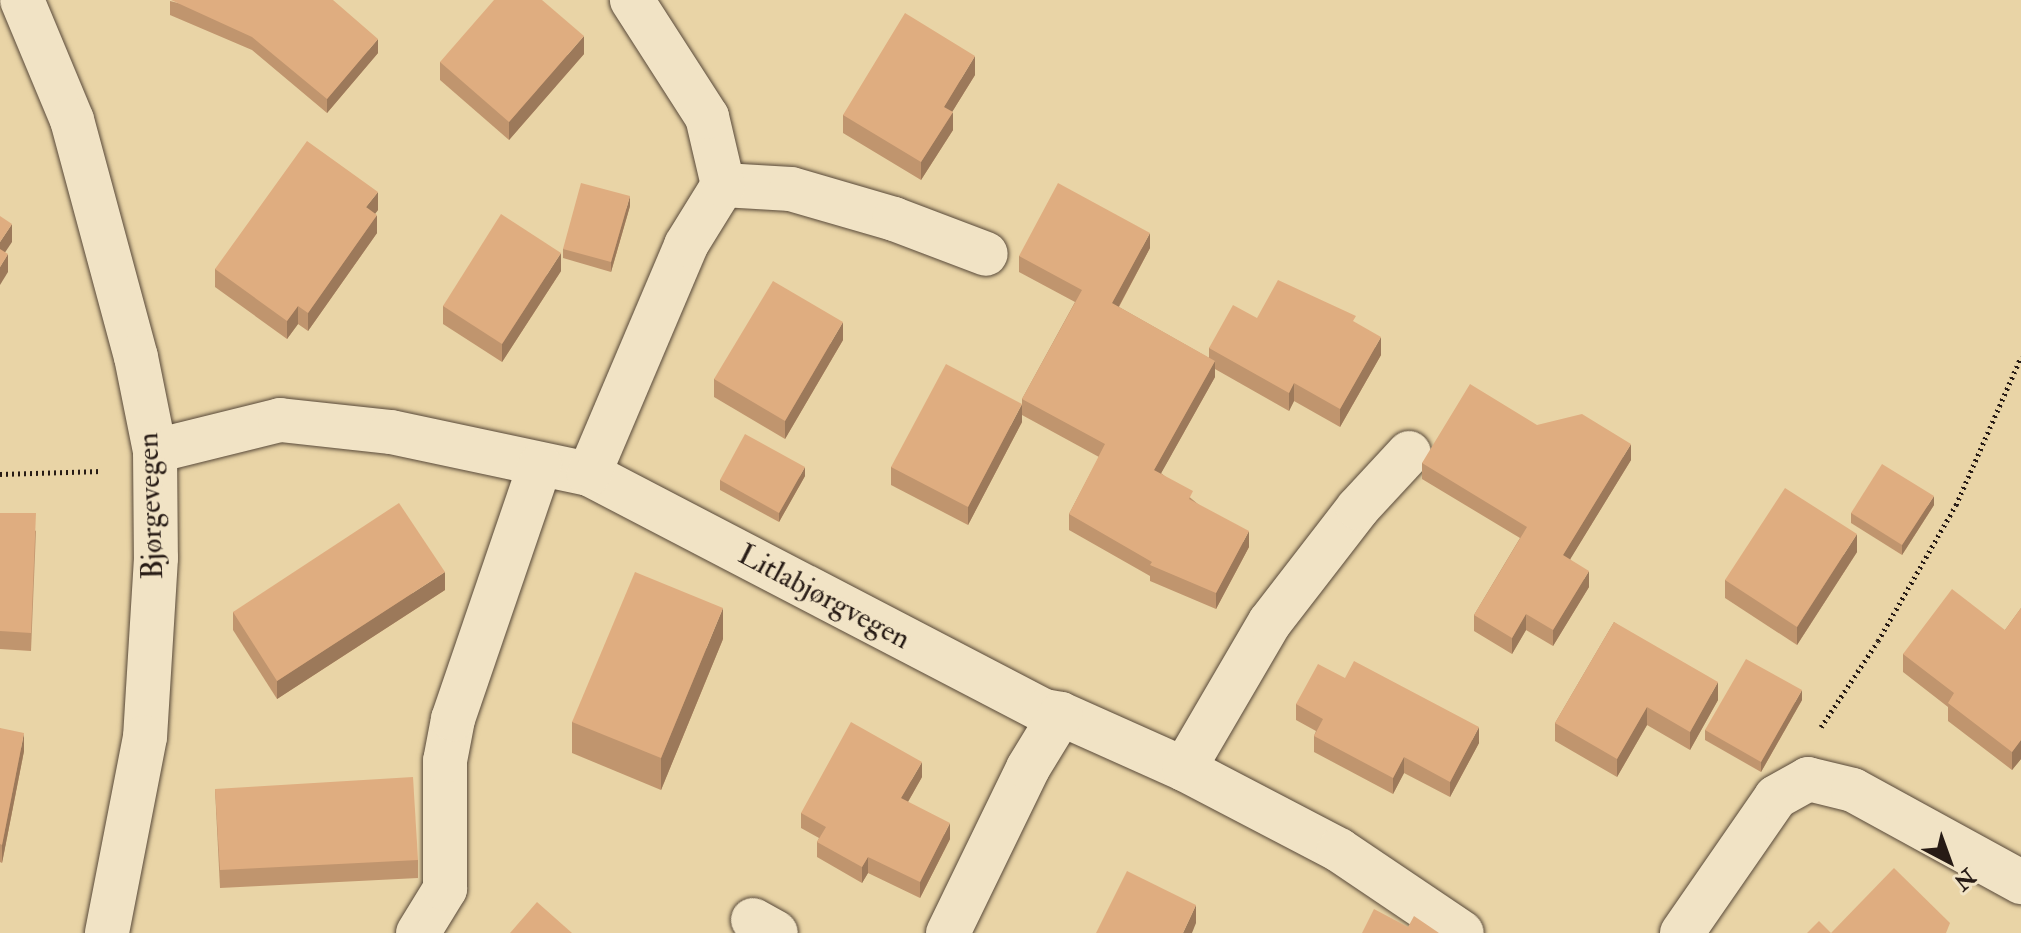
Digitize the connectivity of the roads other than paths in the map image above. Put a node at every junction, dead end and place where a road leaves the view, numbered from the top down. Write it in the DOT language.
graph roads {
  1 [pos="22,0"];
  2 [pos="632,0"];
  3 [pos="723,185"];
  4 [pos="986,254"];
  5 [pos="155,451"];
  6 [pos="1409,453"];
  7 [pos="540,465"];
  8 [pos="589,474"];
  9 [pos="1061,714"];
  10 [pos="1184,769"];
  11 [pos="2021,882"];
  12 [pos="107,933"];
  13 [pos="418,933"];
  14 [pos="948,933"];
  15 [pos="1462,933"];
  16 [pos="1682,933"];
  1 -- 5 [label="street, Bjørgevegen"];
  2 -- 3 [label="street"];
  3 -- 4 [label="street"];
  3 -- 8 [label="street"];
  5 -- 7 [label="street, Litlabjørgvegen"];
  5 -- 12 [label="street, Bjørgevegen"];
  6 -- 10 [label="street"];
  7 -- 8 [label="street, Litlabjørgvegen"];
  7 -- 13 [label="street"];
  8 -- 9 [label="street, Litlabjørgvegen"];
  9 -- 10 [label="street, Litlabjørgvegen"];
  9 -- 14 [label="street"];
  10 -- 15 [label="street, Litlabjørgvegen"];
  11 -- 16 [label="street"];
}
